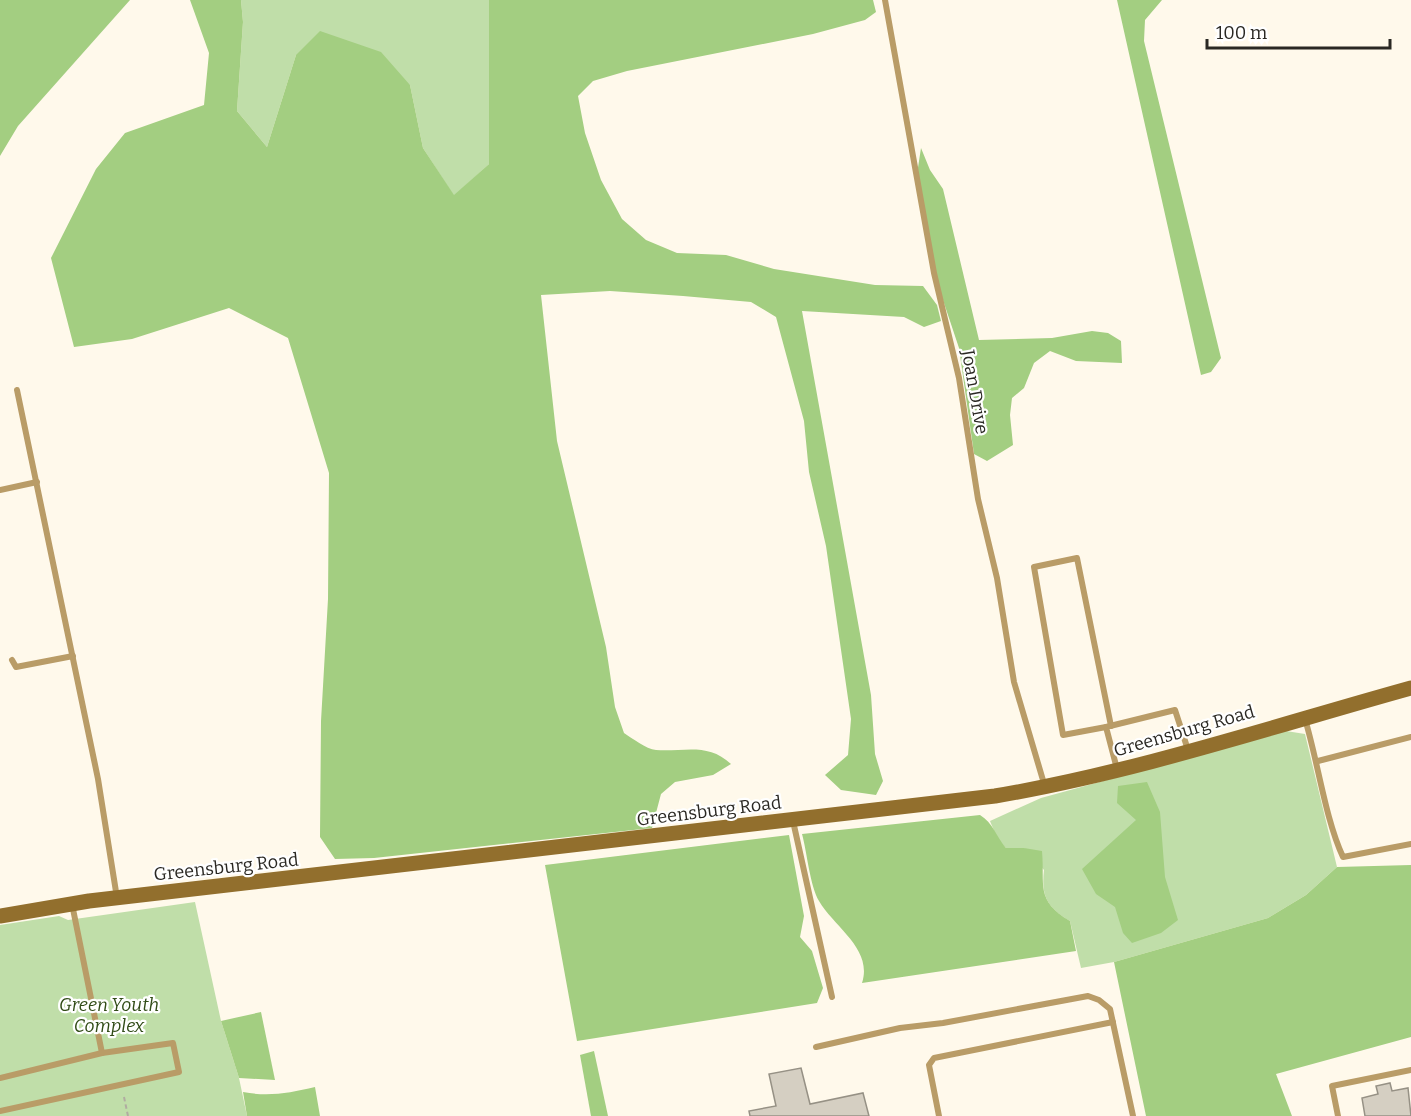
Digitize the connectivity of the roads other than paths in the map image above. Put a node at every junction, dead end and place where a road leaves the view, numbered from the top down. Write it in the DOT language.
graph roads {
  1 [pos="885,0"];
  2 [pos="17,390"];
  3 [pos="37,482"];
  4 [pos="0,490"];
  5 [pos="73,656"];
  6 [pos="12,660"];
  7 [pos="1411,688"];
  8 [pos="1305,718"];
  9 [pos="1108,726"];
  10 [pos="1411,737"];
  11 [pos="1188,750"];
  12 [pos="1318,761"];
  13 [pos="1117,770"];
  14 [pos="1045,788"];
  15 [pos="793,821"];
  16 [pos="1411,844"];
  17 [pos="117,898"];
  18 [pos="72,904"];
  19 [pos="0,914"];
  20 [pos="832,997"];
  21 [pos="1113,1022"];
  22 [pos="816,1047"];
  23 [pos="102,1053"];
  24 [pos="1411,1070"];
  25 [pos="0,1078"];
  26 [pos="0,1111"];
  27 [pos="939,1116"];
  28 [pos="1133,1116"];
  29 [pos="1338,1116"];
  1 -- 14 [label="lane, Joan Drive"];
  2 -- 3 [label="lane"];
  3 -- 4 [label="lane"];
  3 -- 5 [label="lane"];
  5 -- 6 [label="lane"];
  5 -- 17 [label="lane"];
  7 -- 8 [label="main road, Greensburg Road"];
  8 -- 11 [label="main road, Greensburg Road"];
  8 -- 12 [label="lane"];
  9 -- 9 [label="lane"];
  9 -- 11 [label="lane"];
  9 -- 13 [label="lane"];
  10 -- 12 [label="lane"];
  11 -- 13 [label="main road, Greensburg Road"];
  12 -- 16 [label="lane"];
  13 -- 14 [label="main road, Greensburg Road"];
  14 -- 15 [label="main road, Greensburg Road"];
  15 -- 17 [label="main road, Greensburg Road"];
  15 -- 20 [label="lane"];
  17 -- 18 [label="main road, Greensburg Road"];
  18 -- 19 [label="main road, Greensburg Road"];
  18 -- 23 [label="lane"];
  21 -- 22 [label="lane"];
  21 -- 27 [label="lane"];
  21 -- 28 [label="lane"];
  23 -- 25 [label="lane"];
  23 -- 26 [label="lane"];
  24 -- 29 [label="lane"];
}
